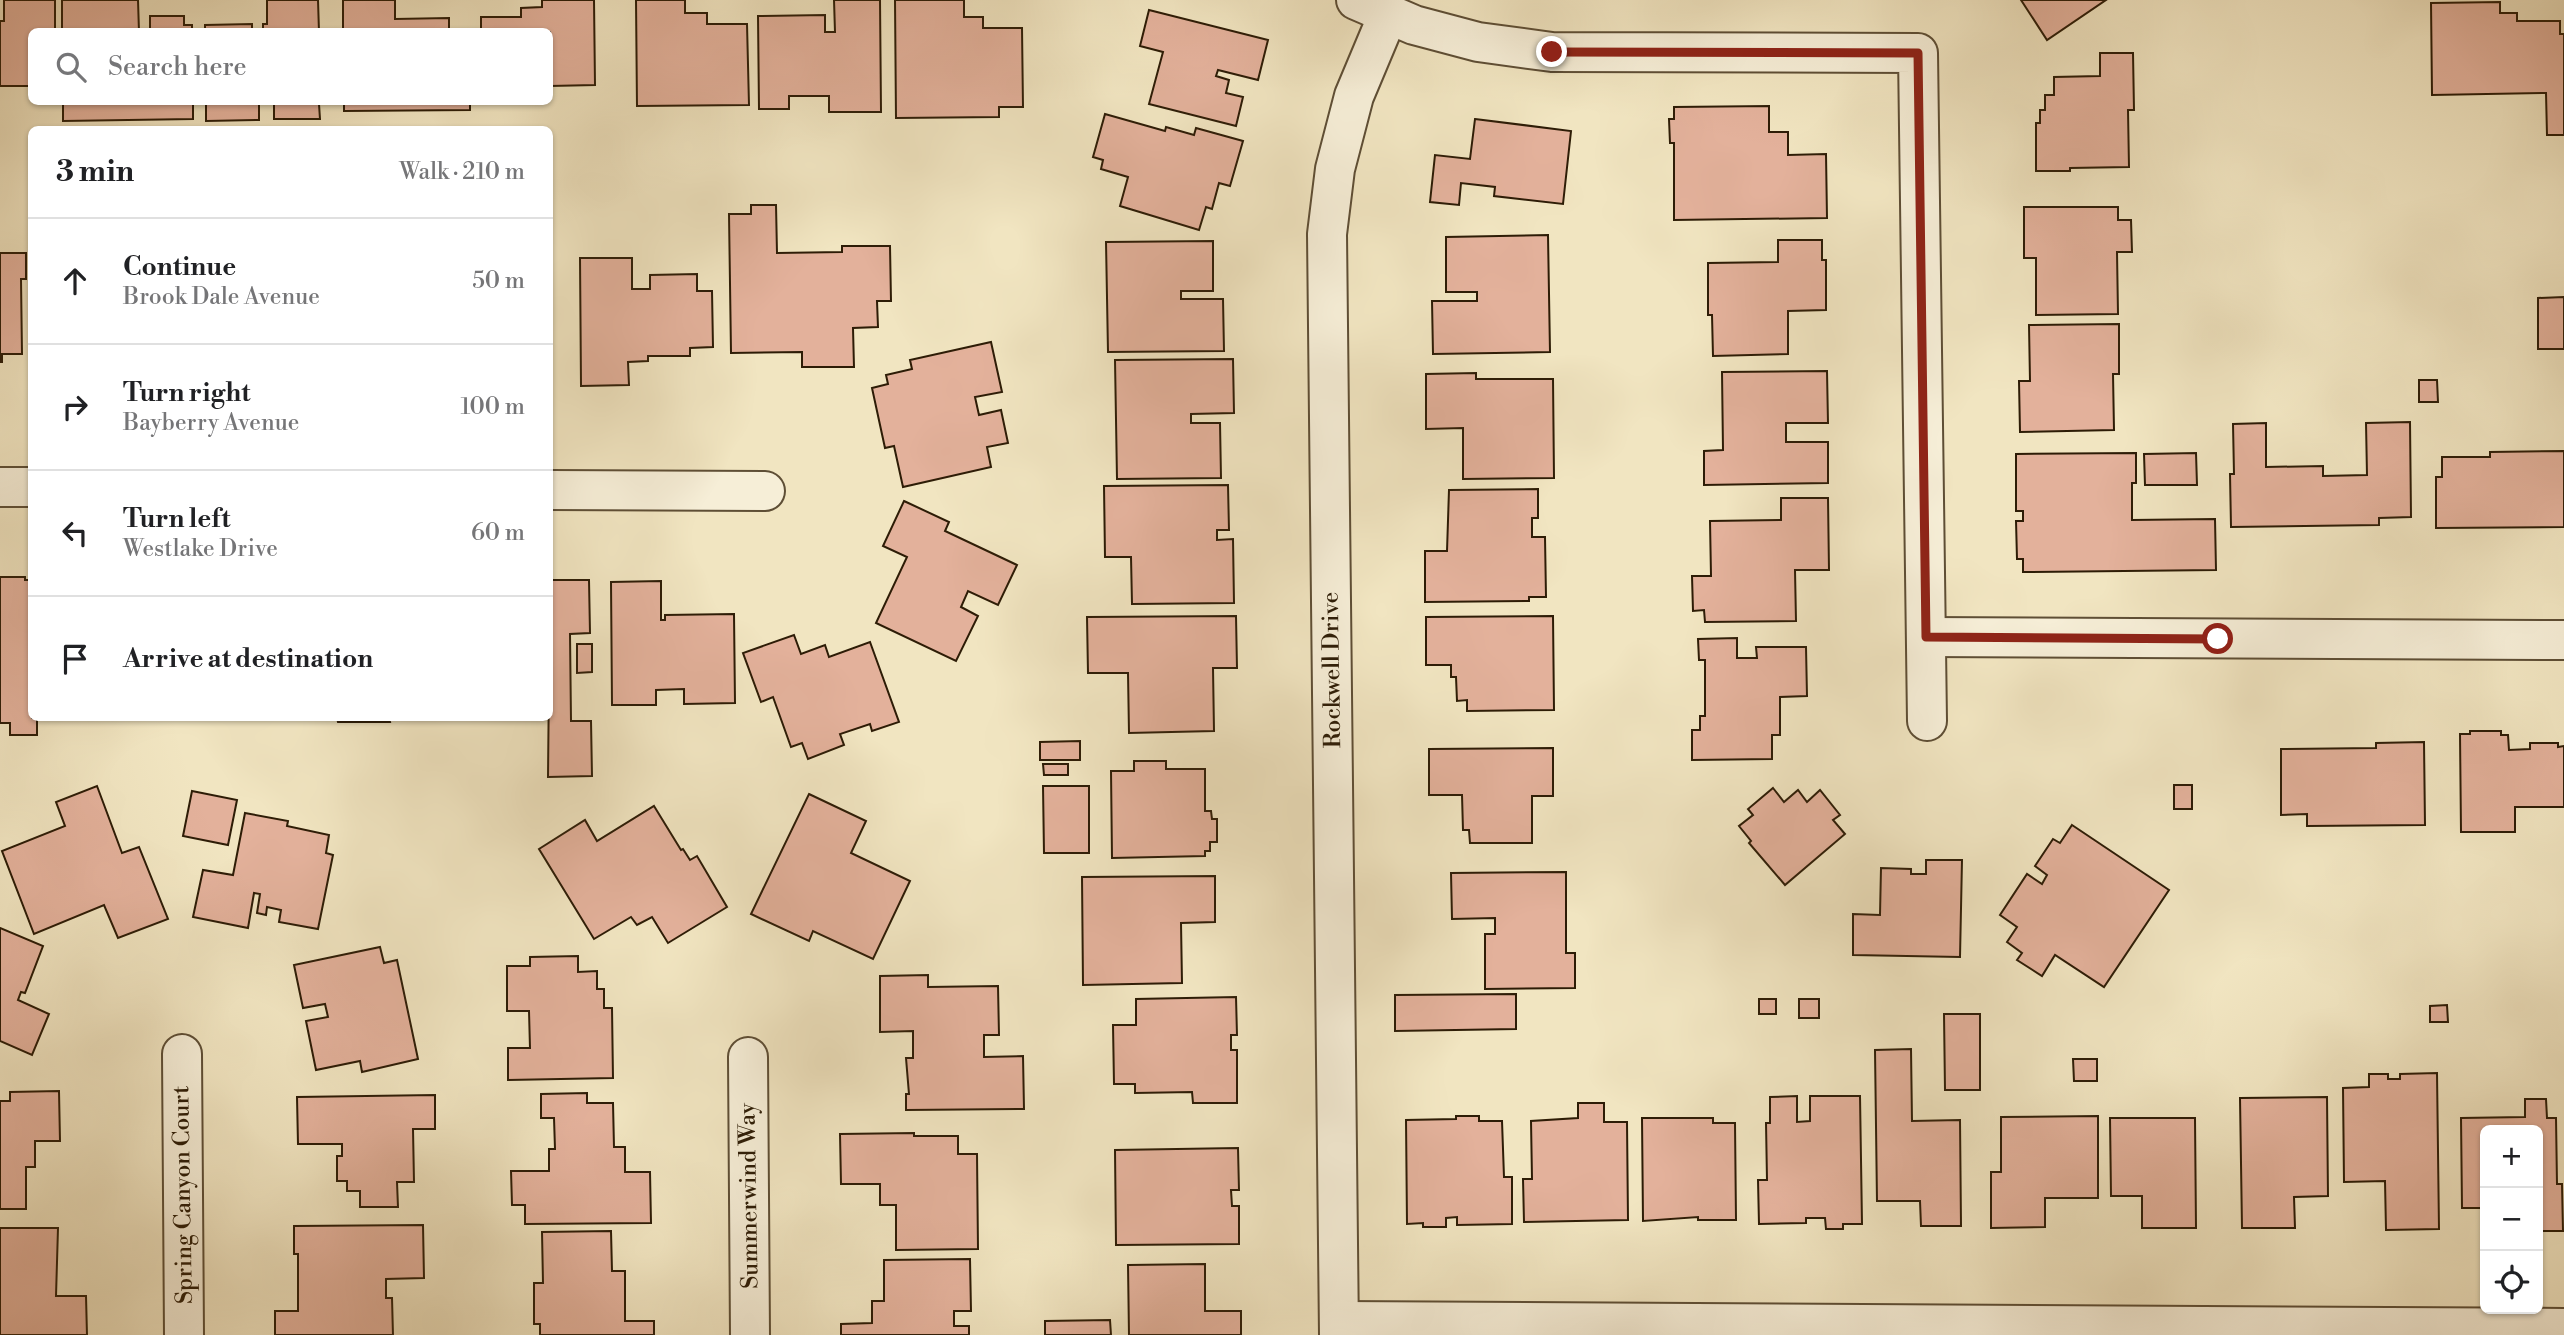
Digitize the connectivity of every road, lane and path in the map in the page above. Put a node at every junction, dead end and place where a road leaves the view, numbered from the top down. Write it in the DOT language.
graph roads {
  1 [pos="1372,7"];
  2 [pos="0,487"];
  3 [pos="28,487"];
  4 [pos="553,490"];
  5 [pos="765,491"];
  6 [pos="1926,637"];
  7 [pos="2564,640"];
  8 [pos="1927,721"];
  9 [pos="182,1054"];
  10 [pos="748,1057"];
  11 [pos="1339,1328"];
  12 [pos="2564,1328"];
  13 [pos="184,1335"];
  14 [pos="750,1335"];
  1 -- 6 [label="street"];
  1 -- 11 [label="street, Rockwell Drive"];
  2 -- 3 [label="street"];
  4 -- 5 [label="street"];
  6 -- 7 [label="street"];
  6 -- 8 [label="street"];
  9 -- 13 [label="street, Spring Canyon Court"];
  10 -- 14 [label="street, Summerwind Way"];
  11 -- 12 [label="street"];
}
